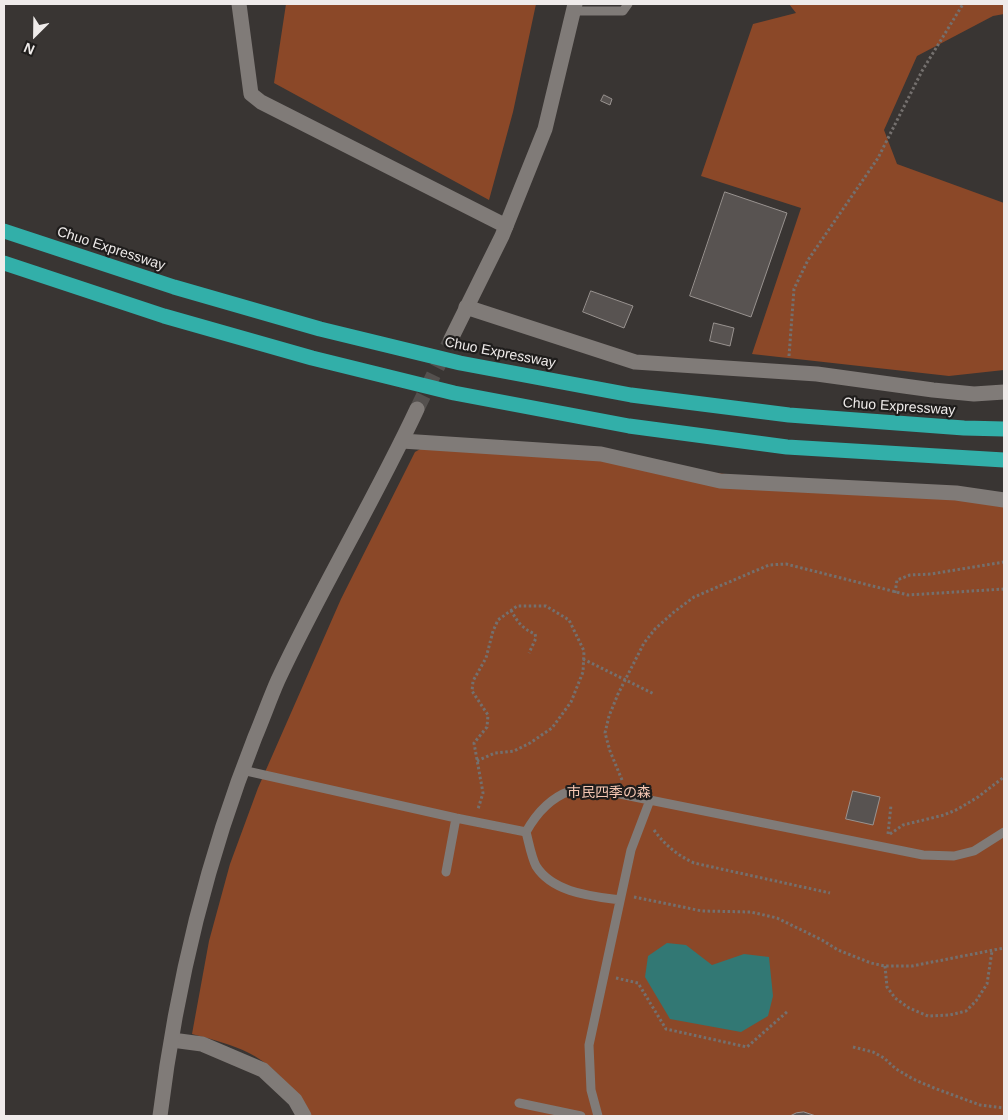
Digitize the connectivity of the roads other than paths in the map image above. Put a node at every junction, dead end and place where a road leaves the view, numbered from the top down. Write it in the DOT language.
graph roads {
  1 [pos="239,4"];
  2 [pos="628,4"];
  3 [pos="575,7"];
  4 [pos="506,226"];
  5 [pos="4,231"];
  6 [pos="4,262"];
  7 [pos="466,307"];
  8 [pos="451,339"];
  9 [pos="1004,392"];
  10 [pos="417,409"];
  11 [pos="1004,429"];
  12 [pos="402,441"];
  13 [pos="1004,460"];
  14 [pos="1004,500"];
  15 [pos="242,770"];
  16 [pos="650,800"];
  17 [pos="456,818"];
  18 [pos="526,832"];
  19 [pos="1004,832"];
  20 [pos="446,872"];
  21 [pos="620,898"];
  22 [pos="172,1040"];
  23 [pos="519,1103"];
  24 [pos="160,1116"];
  25 [pos="304,1116"];
  26 [pos="581,1116"];
  27 [pos="598,1116"];
  1 -- 4 [label="street"];
  2 -- 3 [label="lane"];
  3 -- 4 [label="street"];
  4 -- 7 [label="street"];
  5 -- 11 [label="highway, Chuo Expressway"];
  6 -- 13 [label="highway"];
  7 -- 8 [label="street"];
  7 -- 9 [label="street"];
  10 -- 12 [label="street"];
  12 -- 14 [label="street"];
  12 -- 15 [label="street"];
  15 -- 17 [label="lane"];
  15 -- 22 [label="street"];
  16 -- 18 [label="lane"];
  16 -- 19 [label="lane"];
  16 -- 21 [label="lane"];
  17 -- 18 [label="lane"];
  17 -- 20 [label="lane"];
  18 -- 21 [label="lane"];
  21 -- 27 [label="lane"];
  22 -- 24 [label="street"];
  22 -- 25 [label="street"];
  23 -- 26 [label="lane"];
}
